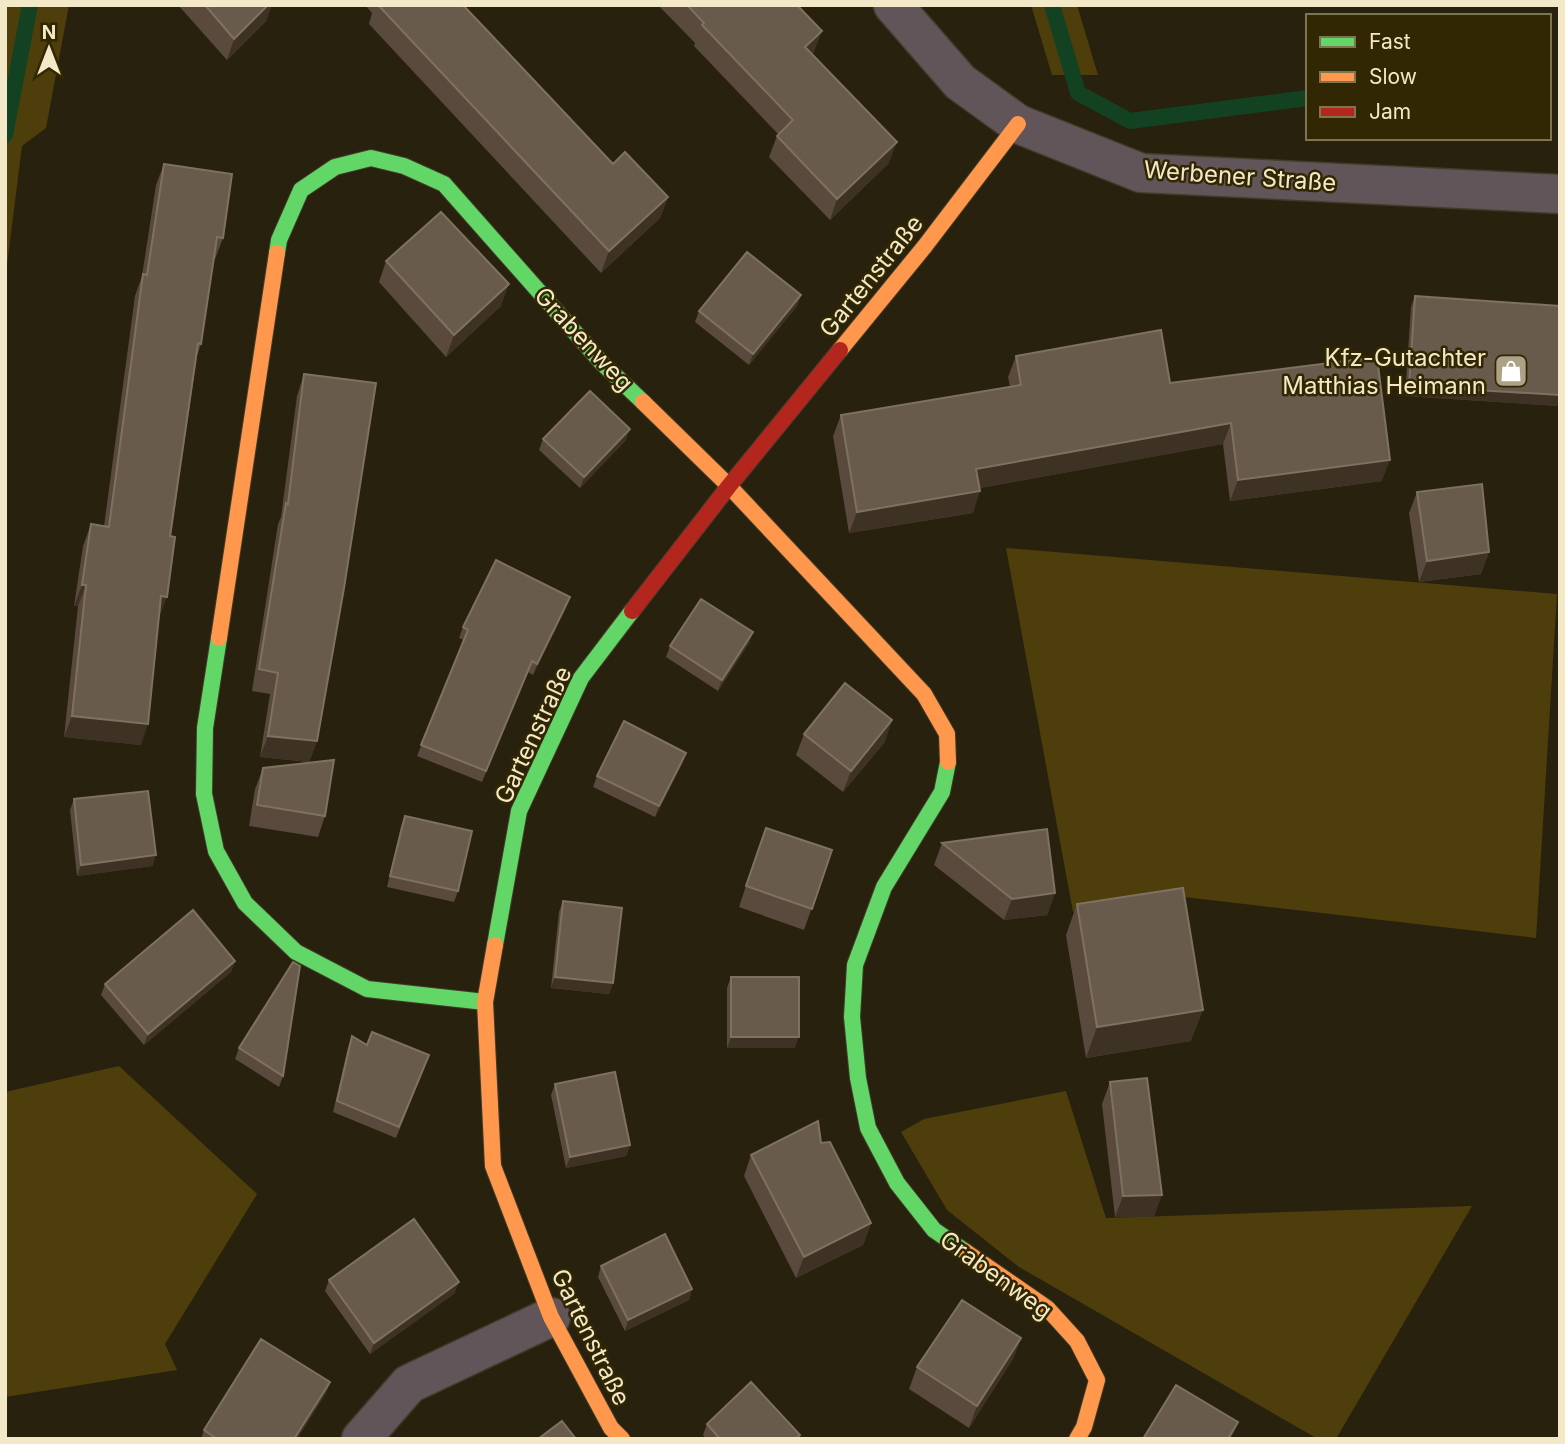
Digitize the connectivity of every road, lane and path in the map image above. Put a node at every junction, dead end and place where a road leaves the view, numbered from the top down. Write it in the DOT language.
graph roads {
  1 [pos="893,5"];
  2 [pos="1018,124"];
  3 [pos="1560,194"];
  4 [pos="729,486"];
  5 [pos="485,1002"];
  6 [pos="551,1317"];
  7 [pos="362,1439"];
  8 [pos="622,1439"];
  9 [pos="1077,1439"];
  1 -- 2 [label="street, Werbener Straße"];
  2 -- 3 [label="street, Werbener Straße"];
  2 -- 4 [label="street, Gartenstraße"];
  4 -- 5 [label="street, Gartenstraße"];
  4 -- 5 [label="street, Grabenweg"];
  4 -- 9 [label="street, Grabenweg"];
  5 -- 6 [label="street, Gartenstraße"];
  6 -- 7 [label="street"];
  6 -- 8 [label="street, Gartenstraße"];
}
